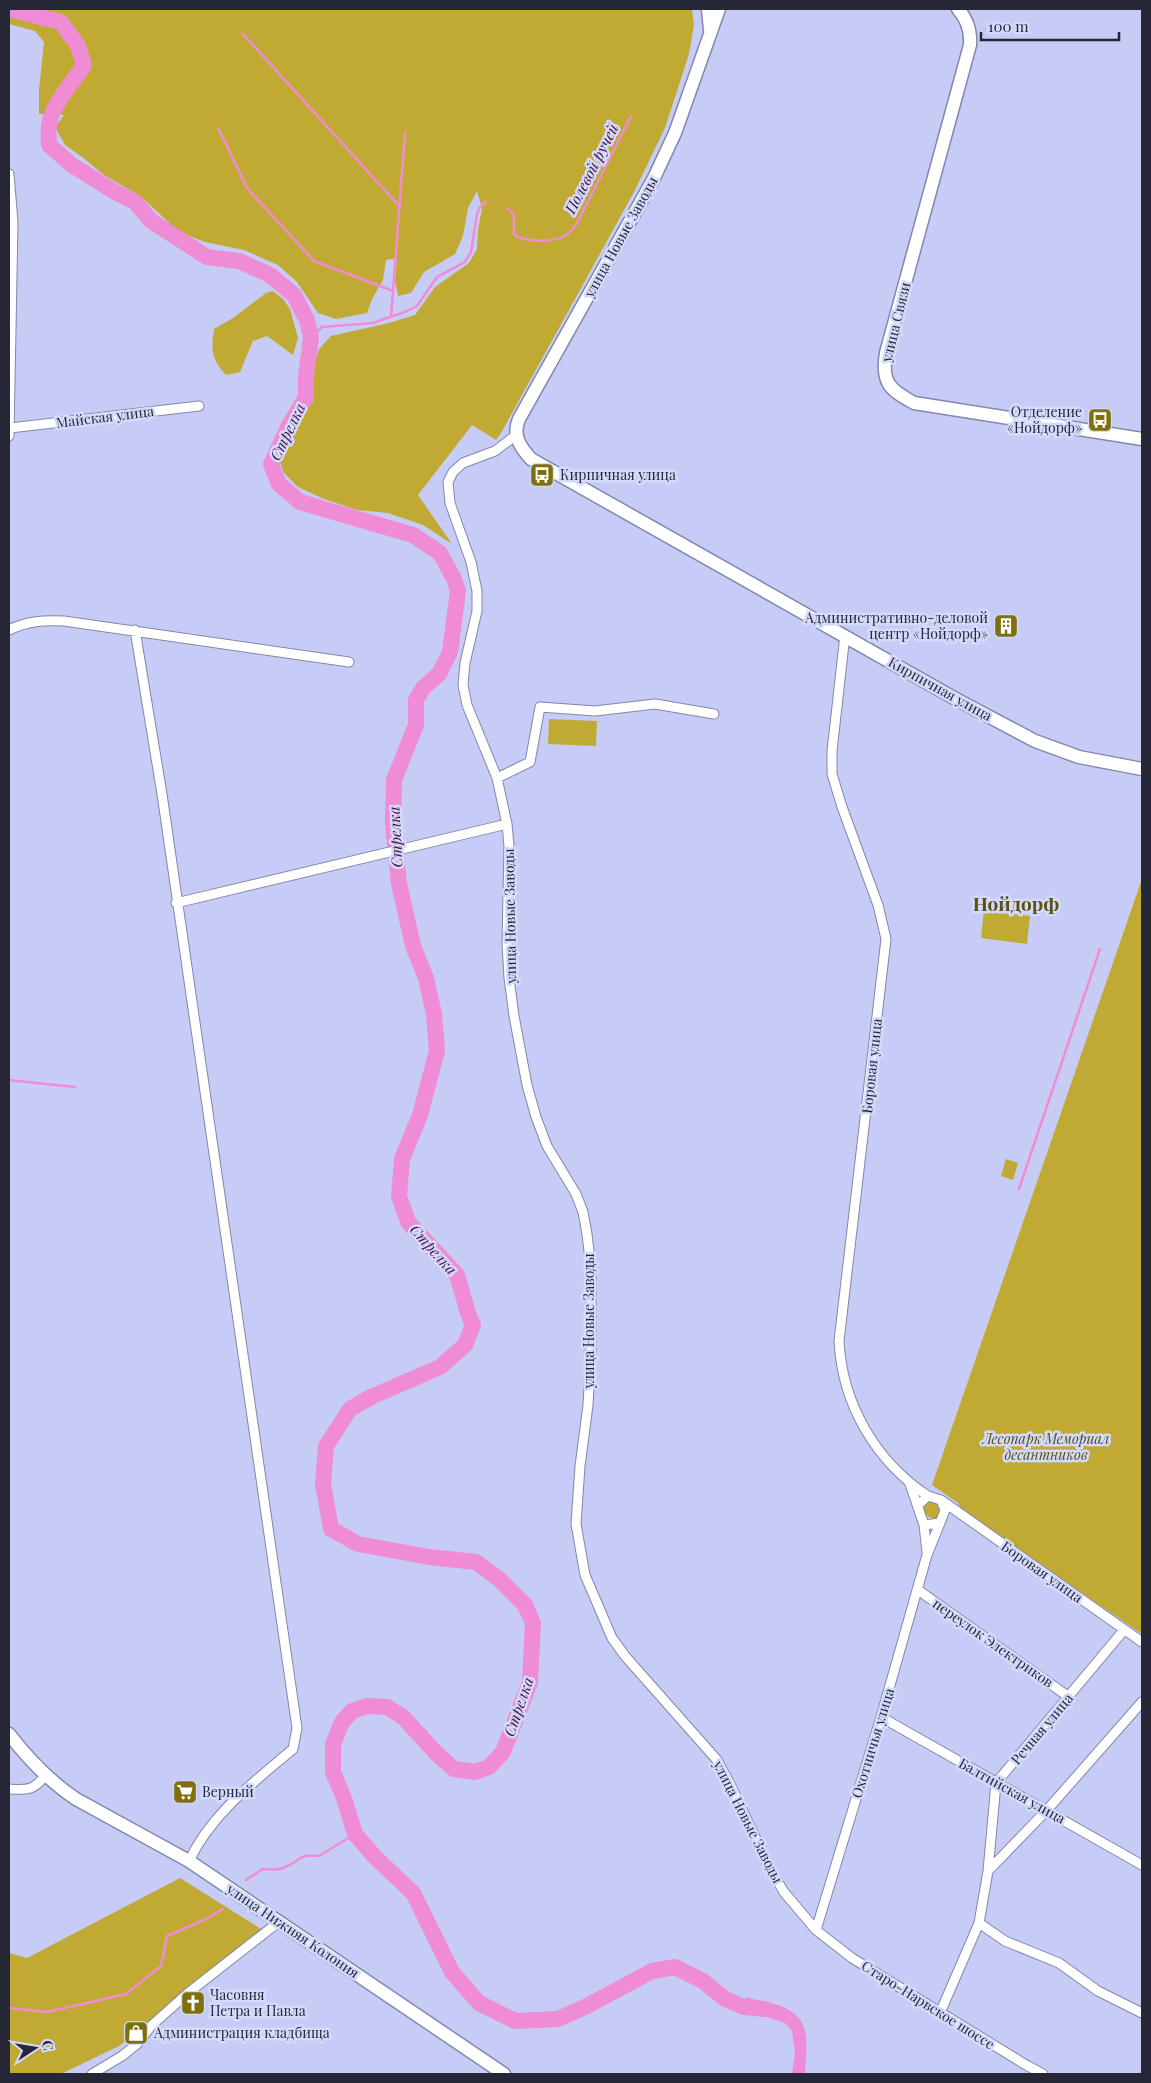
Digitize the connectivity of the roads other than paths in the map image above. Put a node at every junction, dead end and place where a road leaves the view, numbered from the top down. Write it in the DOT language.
graph roads {
  1 [pos="708,9"];
  2 [pos="719,9"];
  3 [pos="958,9"];
  4 [pos="711,33"];
  5 [pos="9,174"];
  6 [pos="199,406"];
  7 [pos="10,432"];
  8 [pos="517,439"];
  9 [pos="1142,439"];
  10 [pos="9,630"];
  11 [pos="135,630"];
  12 [pos="845,635"];
  13 [pos="349,662"];
  14 [pos="714,714"];
  15 [pos="1142,769"];
  16 [pos="497,778"];
  17 [pos="507,824"];
  18 [pos="176,903"];
  19 [pos="910,1484"];
  20 [pos="928,1496"];
  21 [pos="942,1500"];
  22 [pos="918,1505"];
  23 [pos="954,1509"];
  24 [pos="942,1520"];
  25 [pos="924,1524"];
  26 [pos="927,1555"];
  27 [pos="918,1590"];
  28 [pos="1124,1630"];
  29 [pos="1142,1642"];
  30 [pos="1068,1696"];
  31 [pos="1142,1702"];
  32 [pos="881,1717"];
  33 [pos="9,1734"];
  34 [pos="45,1776"];
  35 [pos="996,1784"];
  36 [pos="9,1789"];
  37 [pos="1048,1810"];
  38 [pos="190,1861"];
  39 [pos="1142,1864"];
  40 [pos="988,1871"];
  41 [pos="280,1921"];
  42 [pos="980,1923"];
  43 [pos="816,1930"];
  44 [pos="940,2013"];
  45 [pos="1142,2013"];
  46 [pos="92,2074"];
  47 [pos="504,2074"];
  48 [pos="1043,2074"];
  1 -- 4 [label="street, улица Новые Заводы"];
  2 -- 4 [label="street, улица Новые Заводы"];
  3 -- 9 [label="street, улица Связи"];
  4 -- 8 [label="street, улица Новые Заводы"];
  5 -- 7 [label="street"];
  6 -- 7 [label="street, Майская улица"];
  8 -- 12 [label="street, Кирпичная улица"];
  8 -- 16 [label="street, улица Новые Заводы"];
  10 -- 11 [label="street"];
  11 -- 13 [label="street"];
  11 -- 18 [label="street"];
  12 -- 15 [label="street, Кирпичная улица"];
  12 -- 19 [label="street, Боровая улица"];
  14 -- 16 [label="street"];
  16 -- 17 [label="street, улица Новые Заводы"];
  17 -- 18 [label="street"];
  17 -- 43 [label="street, улица Новые Заводы"];
  18 -- 38 [label="street"];
  19 -- 20 [label="street, Боровая улица"];
  19 -- 22 [label="street, Боровая улица"];
  20 -- 21 [label="street"];
  20 -- 22 [label="street"];
  21 -- 23 [label="street, Боровая улица"];
  21 -- 24 [label="street"];
  22 -- 25 [label="street"];
  23 -- 24 [label="street, Охотничья улица"];
  23 -- 28 [label="street, Боровая улица"];
  24 -- 25 [label="street"];
  24 -- 26 [label="street, Охотничья улица"];
  25 -- 26 [label="street, Охотничья улица"];
  26 -- 27 [label="street, Охотничья улица"];
  27 -- 30 [label="street, переулок Электриков"];
  27 -- 32 [label="street, Охотничья улица"];
  28 -- 29 [label="street, Боровая улица"];
  28 -- 30 [label="street, Речная улица"];
  30 -- 35 [label="street, Речная улица"];
  31 -- 37 [label="street"];
  32 -- 35 [label="street, Балтийская улица"];
  32 -- 43 [label="street, Охотничья улица"];
  33 -- 34 [label="street, улица Нижняя Колония"];
  34 -- 36 [label="street"];
  34 -- 38 [label="street, улица Нижняя Колония"];
  35 -- 37 [label="street, Балтийская улица"];
  35 -- 40 [label="street"];
  37 -- 39 [label="street, Балтийская улица"];
  37 -- 40 [label="street"];
  38 -- 41 [label="street, улица Нижняя Колония"];
  40 -- 42 [label="street"];
  41 -- 46 [label="street"];
  41 -- 47 [label="street, улица Нижняя Колония"];
  42 -- 44 [label="street"];
  42 -- 45 [label="street"];
  43 -- 44 [label="street, Старо-Нарвское шоссе"];
  44 -- 48 [label="street, Старо-Нарвское шоссе"];
}
